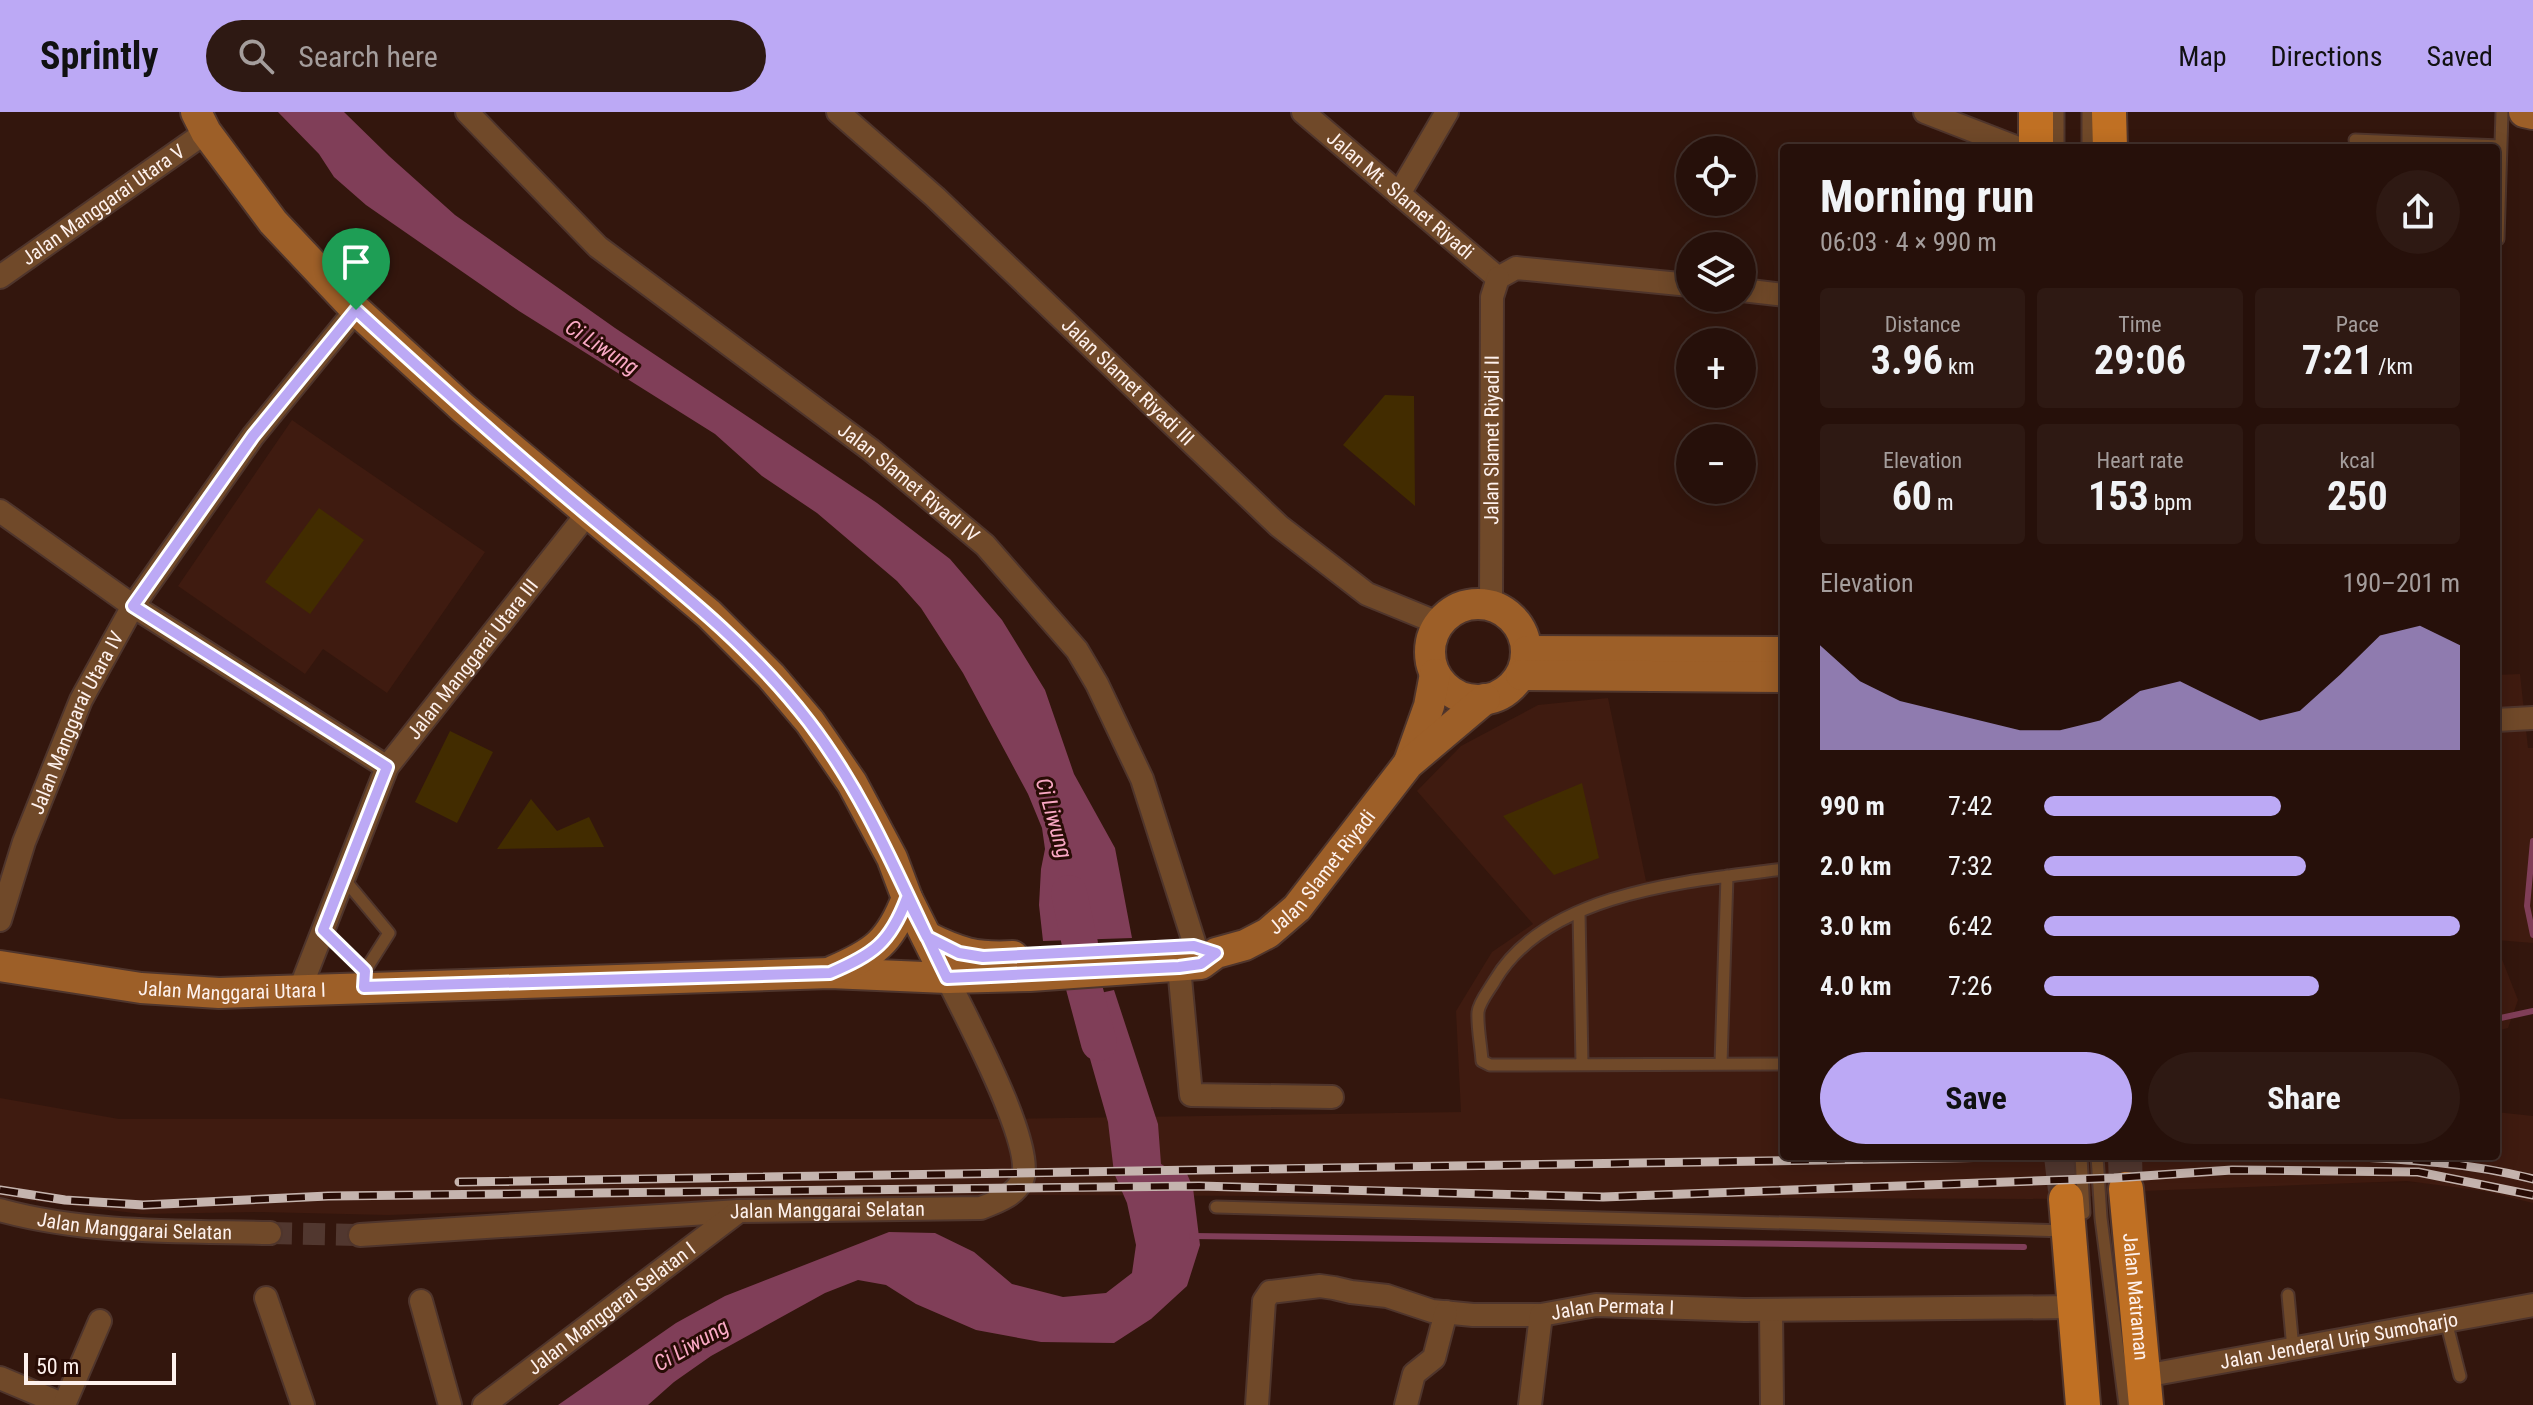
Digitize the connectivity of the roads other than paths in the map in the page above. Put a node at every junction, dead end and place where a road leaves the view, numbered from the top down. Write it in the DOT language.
graph roads {
  1 [pos="467,112"];
  2 [pos="838,112"];
  3 [pos="1303,112"];
  4 [pos="1447,112"];
  5 [pos="1925,112"];
  6 [pos="2036,112"];
  7 [pos="2058,112"];
  8 [pos="2088,112"];
  9 [pos="2109,112"];
  10 [pos="2522,113"];
  11 [pos="201,122"];
  12 [pos="2355,140"];
  13 [pos="2008,144"];
  14 [pos="2036,144"];
  15 [pos="2058,144"];
  16 [pos="2088,144"];
  17 [pos="2110,144"];
  18 [pos="2452,144"];
  19 [pos="2500,146"];
  20 [pos="1399,194"];
  21 [pos="0,277"];
  22 [pos="1498,278"];
  23 [pos="1676,284"];
  24 [pos="1756,292"];
  25 [pos="1780,295"];
  26 [pos="356,310"];
  27 [pos="0,511"];
  28 [pos="587,514"];
  29 [pos="1491,604"];
  30 [pos="133,606"];
  31 [pos="1438,623"];
  32 [pos="1780,652"];
  33 [pos="1524,663"];
  34 [pos="1435,674"];
  35 [pos="1780,677"];
  36 [pos="1485,699"];
  37 [pos="1408,764"];
  38 [pos="387,767"];
  39 [pos="1780,869"];
  40 [pos="1727,876"];
  41 [pos="343,879"];
  42 [pos="907,898"];
  43 [pos="1579,913"];
  44 [pos="0,920"];
  45 [pos="323,930"];
  46 [pos="927,937"];
  47 [pos="1197,958"];
  48 [pos="0,966"];
  49 [pos="1030,966"];
  50 [pos="830,973"];
  51 [pos="947,978"];
  52 [pos="364,979"];
  53 [pos="300,989"];
  54 [pos="1582,1063"];
  55 [pos="1721,1063"];
  56 [pos="1780,1064"];
  57 [pos="1332,1097"];
  58 [pos="2080,1160"];
  59 [pos="2097,1160"];
  60 [pos="2126,1189"];
  61 [pos="1216,1207"];
  62 [pos="0,1210"];
  63 [pos="739,1211"];
  64 [pos="2072,1216"];
  65 [pos="270,1233"];
  66 [pos="360,1235"];
  67 [pos="2288,1295"];
  68 [pos="266,1298"];
  69 [pos="421,1301"];
  70 [pos="2533,1305"];
  71 [pos="2074,1307"];
  72 [pos="1771,1310"];
  73 [pos="1446,1312"];
  74 [pos="1541,1315"];
  75 [pos="100,1321"];
  76 [pos="2446,1321"];
  77 [pos="2293,1350"];
  78 [pos="2092,1357"];
  79 [pos="2460,1376"];
  80 [pos="0,1378"];
  81 [pos="2145,1390"];
  82 [pos="64,1405"];
  83 [pos="303,1405"];
  84 [pos="450,1405"];
  85 [pos="484,1405"];
  86 [pos="1257,1405"];
  87 [pos="1406,1405"];
  88 [pos="1530,1405"];
  89 [pos="1772,1405"];
  90 [pos="2083,1405"];
  91 [pos="2096,1405"];
  92 [pos="2125,1405"];
  1 -- 47 [label="street, Jalan Slamet Riyadi IV"];
  2 -- 31 [label="street, Jalan Slamet Riyadi III"];
  3 -- 20 [label="street, Jalan Mt. Slamet Riyadi"];
  4 -- 20 [label="street"];
  5 -- 13 [label="street"];
  6 -- 14 [label="main road"];
  7 -- 15 [label="lane"];
  8 -- 16 [label="lane"];
  9 -- 17 [label="main road"];
  10 -- 19 [label="lane"];
  11 -- 21 [label="street, Jalan Manggarai Utara V"];
  11 -- 26 [label="street, Jalan Manggarai Selatan"];
  12 -- 18 [label="lane"];
  20 -- 22 [label="street, Jalan Mt. Slamet Riyadi"];
  22 -- 23 [label="street"];
  22 -- 29 [label="street, Jalan Slamet Riyadi II"];
  24 -- 25 [label="street"];
  26 -- 28 [label="street, Jalan Manggarai Selatan"];
  26 -- 30 [label="street, Jalan Manggarai Utara IV"];
  27 -- 30 [label="street"];
  28 -- 38 [label="street, Jalan Manggarai Utara III"];
  28 -- 42 [label="street, Jalan Manggarai Selatan"];
  29 -- 31 [label="street"];
  29 -- 33 [label="street"];
  30 -- 38 [label="street"];
  30 -- 44 [label="street, Jalan Manggarai Utara IV"];
  31 -- 34 [label="street"];
  32 -- 33 [label="street"];
  33 -- 35 [label="street"];
  33 -- 36 [label="street"];
  34 -- 36 [label="street"];
  34 -- 37 [label="street, Jalan Slamet Riyadi"];
  36 -- 37 [label="street, Jalan Slamet Riyadi"];
  37 -- 47 [label="street, Jalan Slamet Riyadi"];
  38 -- 41 [label="street, Jalan Manggarai Utara III"];
  39 -- 40 [label="lane"];
  40 -- 43 [label="lane"];
  40 -- 55 [label="lane"];
  41 -- 45 [label="street, Jalan Manggarai Utara III"];
  41 -- 52 [label="lane"];
  42 -- 46 [label="street, Jalan Manggarai Selatan"];
  42 -- 50 [label="street"];
  43 -- 54 [label="lane"];
  43 -- 54 [label="lane"];
  45 -- 52 [label="lane"];
  45 -- 53 [label="street, Jalan Manggarai Utara III"];
  46 -- 49 [label="street, Jalan Slamet Riyadi"];
  46 -- 51 [label="street, Jalan Manggarai Selatan"];
  47 -- 49 [label="street, Jalan Slamet Riyadi"];
  47 -- 57 [label="street, Jalan Slamet Riyadi IV"];
  48 -- 53 [label="street, Jalan Manggarai Utara I"];
  49 -- 51 [label="street, Jalan Slamet Riyadi"];
  50 -- 51 [label="street, Jalan Manggarai Utara I"];
  50 -- 52 [label="street, Jalan Manggarai Utara I"];
  51 -- 63 [label="street, Jalan Manggarai Selatan"];
  52 -- 53 [label="street, Jalan Manggarai Utara I"];
  54 -- 55 [label="lane"];
  55 -- 56 [label="lane"];
  58 -- 64 [label="lane"];
  59 -- 92 [label="lane"];
  60 -- 81 [label="main road, Jalan Matraman"];
  61 -- 64 [label="lane"];
  62 -- 65 [label="street, Jalan Manggarai Selatan"];
  63 -- 66 [label="street, Jalan Manggarai Selatan"];
  63 -- 85 [label="street, Jalan Manggarai Selatan I"];
  64 -- 71 [label="main road"];
  67 -- 77 [label="lane"];
  68 -- 83 [label="street"];
  69 -- 84 [label="street"];
  70 -- 76 [label="street, Jalan Jenderal Urip Sumoharjo"];
  71 -- 72 [label="street, Jalan Permata I"];
  71 -- 90 [label="main road"];
  72 -- 74 [label="street, Jalan Permata I"];
  72 -- 89 [label="street"];
  73 -- 74 [label="street, Jalan Permata I"];
  73 -- 86 [label="street, Jalan Permata I"];
  73 -- 87 [label="street"];
  74 -- 88 [label="street"];
  75 -- 82 [label="street"];
  76 -- 77 [label="street, Jalan Jenderal Urip Sumoharjo"];
  76 -- 79 [label="lane"];
  77 -- 81 [label="street, Jalan Jenderal Urip Sumoharjo"];
  78 -- 91 [label="lane"];
  80 -- 82 [label="street"];
}
